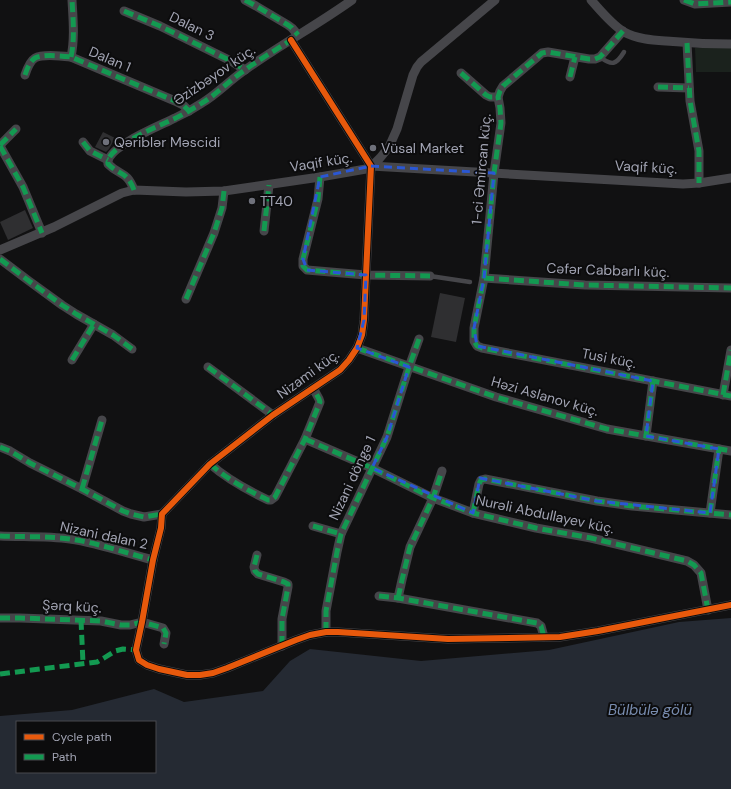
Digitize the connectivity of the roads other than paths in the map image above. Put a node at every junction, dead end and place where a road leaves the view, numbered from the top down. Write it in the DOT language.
graph roads {
  1 [pos="72,0"];
  2 [pos="244,0"];
  3 [pos="352,0"];
  4 [pos="495,0"];
  5 [pos="590,0"];
  6 [pos="684,0"];
  7 [pos="706,2"];
  8 [pos="731,2"];
  9 [pos="124,11"];
  10 [pos="623,31"];
  11 [pos="294,37"];
  12 [pos="687,43"];
  13 [pos="731,44"];
  14 [pos="624,52"];
  15 [pos="71,57"];
  16 [pos="575,57"];
  17 [pos="600,57"];
  18 [pos="245,70"];
  19 [pos="461,73"];
  20 [pos="25,74"];
  21 [pos="570,77"];
  22 [pos="658,87"];
  23 [pos="689,88"];
  24 [pos="498,97"];
  25 [pos="189,111"];
  26 [pos="16,129"];
  27 [pos="83,142"];
  28 [pos="0,146"];
  29 [pos="108,160"];
  30 [pos="371,166"];
  31 [pos="494,173"];
  32 [pos="320,177"];
  33 [pos="731,178"];
  34 [pos="699,183"];
  35 [pos="269,185"];
  36 [pos="134,190"];
  37 [pos="224,191"];
  38 [pos="264,231"];
  39 [pos="42,233"];
  40 [pos="0,250"];
  41 [pos="0,259"];
  42 [pos="366,275"];
  43 [pos="430,276"];
  44 [pos="484,278"];
  45 [pos="470,282"];
  46 [pos="731,288"];
  47 [pos="186,299"];
  48 [pos="94,324"];
  49 [pos="419,339"];
  50 [pos="357,348"];
  51 [pos="482,348"];
  52 [pos="132,349"];
  53 [pos="731,350"];
  54 [pos="72,360"];
  55 [pos="208,367"];
  56 [pos="409,367"];
  57 [pos="653,381"];
  58 [pos="313,388"];
  59 [pos="727,395"];
  60 [pos="273,415"];
  61 [pos="102,420"];
  62 [pos="646,436"];
  63 [pos="306,439"];
  64 [pos="0,447"];
  65 [pos="719,449"];
  66 [pos="731,451"];
  67 [pos="210,464"];
  68 [pos="372,468"];
  69 [pos="442,471"];
  70 [pos="82,489"];
  71 [pos="433,498"];
  72 [pos="473,513"];
  73 [pos="710,513"];
  74 [pos="162,514"];
  75 [pos="731,515"];
  76 [pos="313,526"];
  77 [pos="341,534"];
  78 [pos="0,536"];
  79 [pos="257,555"];
  80 [pos="154,560"];
  81 [pos="379,596"];
  82 [pos="398,598"];
  83 [pos="731,605"];
  84 [pos="708,610"];
  85 [pos="0,618"];
  86 [pos="142,622"];
  87 [pos="326,632"];
  88 [pos="544,637"];
  89 [pos="164,644"];
  90 [pos="282,646"];
  1 -- 15 [label="street"];
  2 -- 11 [label="street"];
  3 -- 11 [label="street, Əzizbəyov küç."];
  4 -- 30 [label="street"];
  5 -- 10 [label="street"];
  6 -- 7 [label="street"];
  7 -- 8 [label="street"];
  9 -- 18 [label="street, Dalan 3"];
  10 -- 12 [label="street"];
  10 -- 17 [label="street"];
  11 -- 18 [label="street, Əzizbəyov küç."];
  11 -- 30 [label="street"];
  12 -- 13 [label="street"];
  12 -- 23 [label="street"];
  14 -- 17 [label="lane"];
  15 -- 20 [label="street, Dalan 1"];
  15 -- 25 [label="street, Dalan 1"];
  16 -- 17 [label="street, 1-ci Əmircan küç."];
  16 -- 21 [label="street"];
  16 -- 24 [label="street, 1-ci Əmircan küç."];
  18 -- 25 [label="street, Əzizbəyov küç."];
  19 -- 24 [label="street"];
  22 -- 23 [label="street"];
  23 -- 34 [label="street"];
  24 -- 31 [label="street, 1-ci Əmircan küç."];
  25 -- 29 [label="street, Əzizbəyov küç."];
  26 -- 28 [label="street"];
  27 -- 29 [label="street"];
  28 -- 39 [label="street"];
  29 -- 36 [label="street"];
  30 -- 31 [label="street, Vaqif küç."];
  30 -- 32 [label="street, Vaqif küç."];
  30 -- 42 [label="street, Nizami küç."];
  31 -- 34 [label="street, Vaqif küç."];
  31 -- 44 [label="street, 1-ci Əmircan küç."];
  32 -- 35 [label="street, Vaqif küç."];
  32 -- 42 [label="street"];
  33 -- 34 [label="street, Vaqif küç."];
  35 -- 37 [label="street, Vaqif küç."];
  35 -- 38 [label="street"];
  36 -- 37 [label="street, Vaqif küç."];
  36 -- 39 [label="street, Vaqif küç."];
  37 -- 47 [label="street"];
  39 -- 40 [label="street, Vaqif küç."];
  41 -- 48 [label="street"];
  42 -- 43 [label="street"];
  42 -- 50 [label="street, Nizami küç."];
  43 -- 45 [label="lane"];
  44 -- 46 [label="street, Cəfər Cabbarlı küç."];
  44 -- 51 [label="street, 1-ci Əmircan küç."];
  48 -- 52 [label="street"];
  48 -- 54 [label="street"];
  49 -- 56 [label="street, Nizani döngə 1"];
  50 -- 56 [label="street, Həzi Aslanov küç."];
  50 -- 58 [label="street, Nizami küç."];
  51 -- 57 [label="street, Tusi küç."];
  53 -- 59 [label="street"];
  55 -- 60 [label="street"];
  56 -- 62 [label="street, Həzi Aslanov küç."];
  56 -- 68 [label="street, Nizani döngə 1"];
  57 -- 59 [label="street, Tusi küç."];
  57 -- 62 [label="street"];
  58 -- 60 [label="street, Nizami küç."];
  58 -- 63 [label="street"];
  60 -- 67 [label="street, Nizami küç."];
  61 -- 70 [label="street"];
  62 -- 65 [label="street, Həzi Aslanov küç."];
  63 -- 67 [label="street"];
  63 -- 68 [label="street, Nurəli Abdullayev küç."];
  64 -- 70 [label="street"];
  65 -- 66 [label="street, Həzi Aslanov küç."];
  65 -- 73 [label="street"];
  67 -- 74 [label="street, Nizami küç."];
  68 -- 71 [label="street, Nurəli Abdullayev küç."];
  68 -- 77 [label="street, Nizani döngə 1"];
  69 -- 71 [label="street"];
  70 -- 74 [label="street"];
  71 -- 72 [label="street, Nurəli Abdullayev küç."];
  71 -- 82 [label="street"];
  72 -- 73 [label="street"];
  72 -- 84 [label="street, Nurəli Abdullayev küç."];
  73 -- 75 [label="street"];
  74 -- 80 [label="street"];
  76 -- 77 [label="street"];
  77 -- 87 [label="street, Nizani döngə 1"];
  78 -- 80 [label="street, Nizani dalan 2"];
  79 -- 90 [label="street"];
  80 -- 86 [label="street"];
  81 -- 82 [label="street"];
  82 -- 88 [label="street"];
  83 -- 84 [label="street"];
  84 -- 88 [label="street"];
  85 -- 86 [label="street, Şərq küç."];
  86 -- 89 [label="street"];
  86 -- 90 [label="street"];
  87 -- 88 [label="street"];
  87 -- 90 [label="street"];
}
